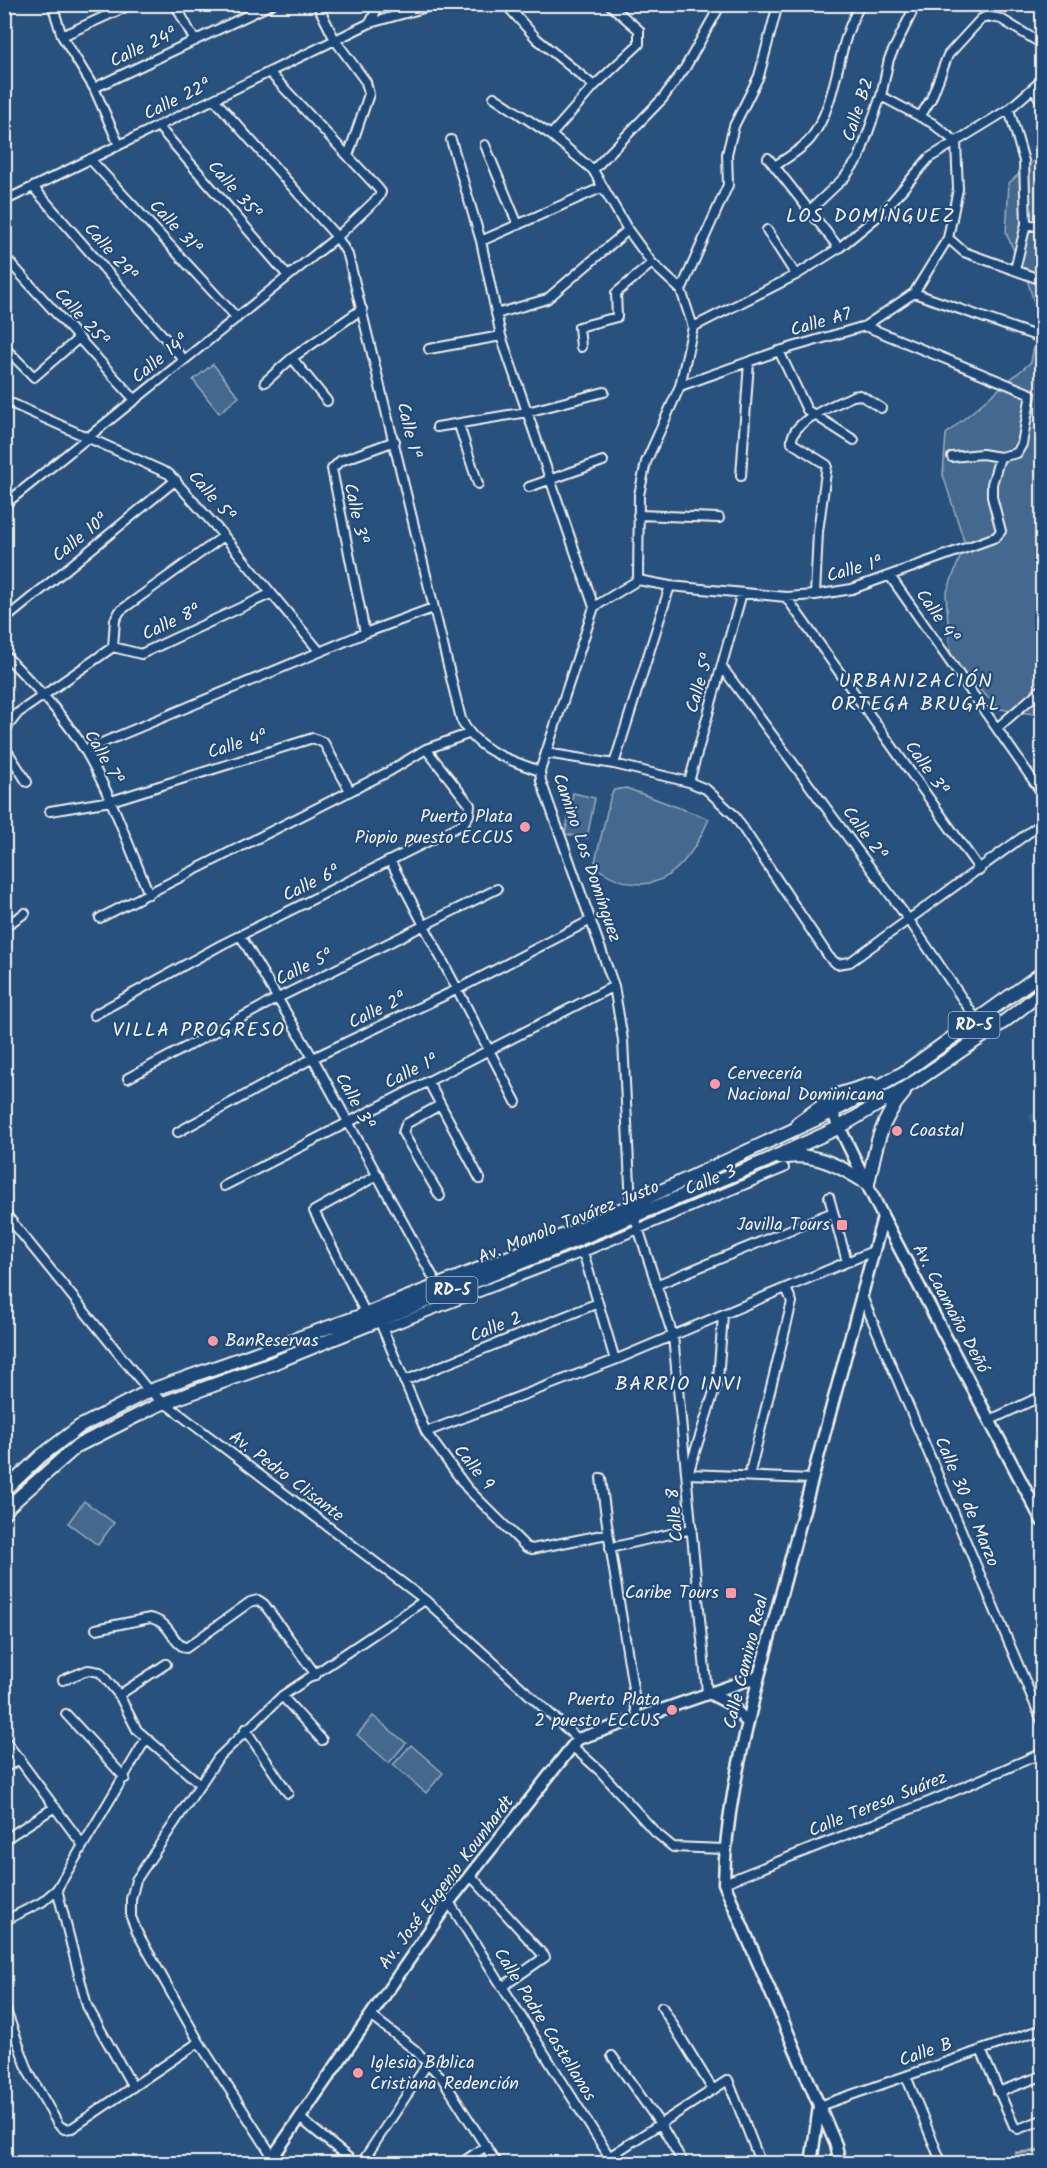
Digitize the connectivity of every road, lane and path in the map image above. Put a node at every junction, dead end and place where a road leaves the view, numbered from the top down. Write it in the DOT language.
graph roads {
  1 [pos="52,4"];
  2 [pos="132,4"];
  3 [pos="175,4"];
  4 [pos="248,4"];
  5 [pos="272,4"];
  6 [pos="317,4"];
  7 [pos="373,4"];
  8 [pos="438,4"];
  9 [pos="510,4"];
  10 [pos="720,4"];
  11 [pos="778,4"];
  12 [pos="861,4"];
  13 [pos="916,4"];
  14 [pos="610,5"];
  15 [pos="253,13"];
  16 [pos="370,23"];
  17 [pos="62,36"];
  18 [pos="335,40"];
  19 [pos="195,41"];
  20 [pos="1042,44"];
  21 [pos="269,72"];
  22 [pos="1042,80"];
  23 [pos="594,86"];
  24 [pos="94,88"];
  25 [pos="1032,88"];
  26 [pos="881,96"];
  27 [pos="494,97"];
  28 [pos="214,99"];
  29 [pos="1042,102"];
  30 [pos="1009,109"];
  31 [pos="920,117"];
  32 [pos="158,126"];
  33 [pos="551,135"];
  34 [pos="451,140"];
  35 [pos="956,142"];
  36 [pos="119,145"];
  37 [pos="485,145"];
  38 [pos="348,156"];
  39 [pos="768,158"];
  40 [pos="90,159"];
  41 [pos="775,166"];
  42 [pos="593,170"];
  43 [pos="33,187"];
  44 [pos="603,187"];
  45 [pos="5,199"];
  46 [pos="809,211"];
  47 [pos="1026,224"];
  48 [pos="518,225"];
  49 [pos="1042,227"];
  50 [pos="628,230"];
  51 [pos="767,230"];
  52 [pos="337,237"];
  53 [pos="948,238"];
  54 [pos="481,241"];
  55 [pos="839,248"];
  56 [pos="4,256"];
  57 [pos="652,263"];
  58 [pos="1015,270"];
  59 [pos="796,275"];
  60 [pos="288,276"];
  61 [pos="1042,280"];
  62 [pos="681,290"];
  63 [pos="914,292"];
  64 [pos="362,309"];
  65 [pos="496,314"];
  66 [pos="237,318"];
  67 [pos="865,326"];
  68 [pos="693,327"];
  69 [pos="501,336"];
  70 [pos="79,338"];
  71 [pos="1042,338"];
  72 [pos="4,347"];
  73 [pos="581,347"];
  74 [pos="429,350"];
  75 [pos="778,351"];
  76 [pos="292,358"];
  77 [pos="184,360"];
  78 [pos="749,362"];
  79 [pos="265,382"];
  80 [pos="680,386"];
  81 [pos="604,392"];
  82 [pos="135,400"];
  83 [pos="327,401"];
  84 [pos="9,404"];
  85 [pos="881,408"];
  86 [pos="4,411"];
  87 [pos="527,412"];
  88 [pos="814,415"];
  89 [pos="459,425"];
  90 [pos="437,427"];
  91 [pos="87,438"];
  92 [pos="854,440"];
  93 [pos="395,441"];
  94 [pos="952,457"];
  95 [pos="1000,457"];
  96 [pos="603,461"];
  97 [pos="741,476"];
  98 [pos="176,480"];
  99 [pos="551,481"];
  100 [pos="478,484"];
  101 [pos="530,487"];
  102 [pos="4,505"];
  103 [pos="638,516"];
  104 [pos="719,518"];
  105 [pos="225,536"];
  106 [pos="890,576"];
  107 [pos="638,580"];
  108 [pos="669,586"];
  109 [pos="742,592"];
  110 [pos="270,594"];
  111 [pos="815,595"];
  112 [pos="786,597"];
  113 [pos="594,607"];
  114 [pos="433,608"];
  115 [pos="4,620"];
  116 [pos="365,633"];
  117 [pos="113,647"];
  118 [pos="320,652"];
  119 [pos="4,654"];
  120 [pos="722,667"];
  121 [pos="1042,689"];
  122 [pos="43,696"];
  123 [pos="997,728"];
  124 [pos="4,731"];
  125 [pos="468,734"];
  126 [pos="4,746"];
  127 [pos="426,749"];
  128 [pos="85,750"];
  129 [pos="546,753"];
  130 [pos="615,764"];
  131 [pos="540,771"];
  132 [pos="27,782"];
  133 [pos="689,782"];
  134 [pos="350,789"];
  135 [pos="1042,793"];
  136 [pos="111,801"];
  137 [pos="50,811"];
  138 [pos="1042,823"];
  139 [pos="391,862"];
  140 [pos="980,870"];
  141 [pos="497,888"];
  142 [pos="149,894"];
  143 [pos="24,913"];
  144 [pos="100,918"];
  145 [pos="591,920"];
  146 [pos="909,920"];
  147 [pos="4,927"];
  148 [pos="424,927"];
  149 [pos="240,935"];
  150 [pos="1042,973"];
  151 [pos="614,986"];
  152 [pos="458,989"];
  153 [pos="1042,992"];
  154 [pos="278,998"];
  155 [pos="94,1015"];
  156 [pos="978,1022"];
  157 [pos="491,1051"];
  158 [pos="313,1058"];
  159 [pos="128,1078"];
  160 [pos="888,1081"];
  161 [pos="428,1082"];
  162 [pos="913,1083"];
  163 [pos="516,1102"];
  164 [pos="440,1105"];
  165 [pos="832,1112"];
  166 [pos="348,1121"];
  167 [pos="840,1127"];
  168 [pos="178,1132"];
  169 [pos="783,1135"];
  170 [pos="766,1161"];
  171 [pos="784,1168"];
  172 [pos="378,1175"];
  173 [pos="480,1179"];
  174 [pos="868,1184"];
  175 [pos="224,1186"];
  176 [pos="440,1196"];
  177 [pos="829,1197"];
  178 [pos="4,1212"];
  179 [pos="833,1212"];
  180 [pos="634,1216"];
  181 [pos="883,1217"];
  182 [pos="583,1251"];
  183 [pos="873,1251"];
  184 [pos="847,1262"];
  185 [pos="656,1285"];
  186 [pos="438,1286"];
  187 [pos="786,1288"];
  188 [pos="861,1295"];
  189 [pos="598,1303"];
  190 [pos="366,1314"];
  191 [pos="723,1315"];
  192 [pos="381,1324"];
  193 [pos="673,1336"];
  194 [pos="615,1360"];
  195 [pos="404,1381"];
  196 [pos="149,1391"];
  197 [pos="1042,1396"];
  198 [pos="164,1402"];
  199 [pos="990,1420"];
  200 [pos="426,1432"];
  201 [pos="688,1474"];
  202 [pos="749,1476"];
  203 [pos="601,1478"];
  204 [pos="811,1479"];
  205 [pos="4,1491"];
  206 [pos="4,1513"];
  207 [pos="1042,1521"];
  208 [pos="692,1529"];
  209 [pos="607,1534"];
  210 [pos="610,1548"];
  211 [pos="425,1600"];
  212 [pos="96,1629"];
  213 [pos="166,1664"];
  214 [pos="316,1675"];
  215 [pos="759,1676"];
  216 [pos="63,1680"];
  217 [pos="707,1692"];
  218 [pos="119,1695"];
  219 [pos="282,1696"];
  220 [pos="66,1714"];
  221 [pos="637,1716"];
  222 [pos="1042,1721"];
  223 [pos="748,1723"];
  224 [pos="245,1729"];
  225 [pos="4,1739"];
  226 [pos="147,1739"];
  227 [pos="322,1740"];
  228 [pos="575,1742"];
  229 [pos="1042,1753"];
  230 [pos="20,1760"];
  231 [pos="4,1768"];
  232 [pos="124,1778"];
  233 [pos="200,1784"];
  234 [pos="288,1793"];
  235 [pos="55,1807"];
  236 [pos="4,1840"];
  237 [pos="82,1844"];
  238 [pos="724,1849"];
  239 [pos="470,1875"];
  240 [pos="724,1882"];
  241 [pos="57,1889"];
  242 [pos="449,1902"];
  243 [pos="4,1921"];
  244 [pos="502,1987"];
  245 [pos="4,2005"];
  246 [pos="662,2007"];
  247 [pos="369,2015"];
  248 [pos="1042,2029"];
  249 [pos="199,2042"];
  250 [pos="981,2050"];
  251 [pos="612,2056"];
  252 [pos="428,2063"];
  253 [pos="906,2076"];
  254 [pos="1042,2076"];
  255 [pos="133,2088"];
  256 [pos="713,2090"];
  257 [pos="998,2092"];
  258 [pos="819,2106"];
  259 [pos="300,2118"];
  260 [pos="1042,2120"];
  261 [pos="661,2125"];
  262 [pos="486,2146"];
  263 [pos="271,2160"];
  264 [pos="611,2160"];
  265 [pos="356,2163"];
  266 [pos="361,2163"];
  267 [pos="460,2163"];
  268 [pos="497,2163"];
  269 [pos="598,2163"];
  270 [pos="684,2163"];
  271 [pos="761,2163"];
  272 [pos="811,2163"];
  273 [pos="840,2163"];
  274 [pos="942,2163"];
  1 -- 17 [label="street"];
  2 -- 17 [label="street"];
  3 -- 19 [label="street"];
  4 -- 15 [label="street"];
  5 -- 15 [label="street, Calle 24ª"];
  6 -- 18 [label="street"];
  7 -- 16 [label="street"];
  8 -- 16 [label="street, Calle 22ª"];
  9 -- 23 [label="street"];
  10 -- 42 [label="street"];
  11 -- 62 [label="street"];
  12 -- 41 [label="street"];
  13 -- 26 [label="street, Calle B2"];
  14 -- 23 [label="street"];
  15 -- 19 [label="street, Calle 24ª"];
  16 -- 18 [label="street, Calle 22ª"];
  17 -- 24 [label="street"];
  18 -- 21 [label="street, Calle 22ª"];
  18 -- 38 [label="street"];
  19 -- 24 [label="street, Calle 24ª"];
  20 -- 31 [label="street"];
  21 -- 28 [label="street, Calle 22ª"];
  21 -- 38 [label="street"];
  22 -- 25 [label="street"];
  23 -- 33 [label="street"];
  24 -- 36 [label="street"];
  25 -- 29 [label="street"];
  25 -- 30 [label="street"];
  26 -- 31 [label="street"];
  26 -- 46 [label="street, Calle B2"];
  27 -- 33 [label="street"];
  28 -- 32 [label="street, Calle 22ª"];
  28 -- 52 [label="street, Calle 1ª"];
  30 -- 35 [label="street"];
  30 -- 47 [label="street"];
  31 -- 35 [label="street"];
  32 -- 36 [label="street, Calle 22ª"];
  32 -- 60 [label="street, Calle 35ª"];
  33 -- 42 [label="street"];
  34 -- 54 [label="street"];
  35 -- 53 [label="street, Calle A7"];
  35 -- 55 [label="street"];
  36 -- 40 [label="street, Calle 22ª"];
  37 -- 48 [label="street"];
  38 -- 52 [label="street, Calle 14ª"];
  39 -- 41 [label="street"];
  40 -- 43 [label="street, Calle 22ª"];
  40 -- 66 [label="street, Calle 31ª"];
  41 -- 46 [label="street"];
  42 -- 44 [label="street"];
  43 -- 45 [label="street"];
  43 -- 77 [label="street, Calle 29ª"];
  44 -- 48 [label="street"];
  44 -- 50 [label="street"];
  46 -- 55 [label="street"];
  47 -- 49 [label="street"];
  47 -- 58 [label="street"];
  48 -- 54 [label="street"];
  50 -- 57 [label="street"];
  50 -- 65 [label="street"];
  51 -- 59 [label="street"];
  52 -- 60 [label="street, Calle 14ª"];
  52 -- 64 [label="street, Calle 1ª"];
  53 -- 58 [label="street"];
  53 -- 63 [label="street, Calle A7"];
  54 -- 65 [label="street"];
  55 -- 59 [label="street"];
  56 -- 70 [label="street, Calle 25ª"];
  57 -- 62 [label="street"];
  57 -- 73 [label="street"];
  58 -- 61 [label="street"];
  59 -- 68 [label="street"];
  60 -- 66 [label="street, Calle 14ª"];
  62 -- 68 [label="street"];
  63 -- 67 [label="street, Calle A7"];
  63 -- 71 [label="street"];
  64 -- 76 [label="street"];
  64 -- 93 [label="street, Calle 1ª"];
  65 -- 69 [label="street"];
  66 -- 77 [label="street, Calle 14ª"];
  67 -- 75 [label="street, Calle A7"];
  67 -- 95 [label="street"];
  68 -- 80 [label="street"];
  69 -- 74 [label="street"];
  69 -- 87 [label="street"];
  70 -- 72 [label="street"];
  70 -- 82 [label="street, Calle 25ª"];
  75 -- 78 [label="street, Calle A7"];
  75 -- 88 [label="street"];
  76 -- 79 [label="street"];
  76 -- 83 [label="street"];
  77 -- 82 [label="street, Calle 14ª"];
  78 -- 80 [label="street, Calle A7"];
  78 -- 97 [label="street"];
  80 -- 103 [label="street"];
  81 -- 87 [label="street"];
  82 -- 91 [label="street, Calle 14ª"];
  84 -- 86 [label="street"];
  84 -- 91 [label="street, Calle 5ª"];
  85 -- 88 [label="street"];
  87 -- 89 [label="street"];
  87 -- 99 [label="street"];
  88 -- 92 [label="street"];
  88 -- 111 [label="street"];
  89 -- 90 [label="street"];
  89 -- 100 [label="street"];
  91 -- 98 [label="street, Calle 5ª"];
  91 -- 102 [label="street, Calle 14ª"];
  93 -- 114 [label="street, Calle 1ª"];
  93 -- 116 [label="street, Calle 3ª"];
  94 -- 95 [label="street"];
  95 -- 106 [label="street, Calle 1ª"];
  96 -- 99 [label="street"];
  98 -- 105 [label="street, Calle 5ª"];
  98 -- 115 [label="street, Calle 10ª"];
  99 -- 101 [label="street"];
  99 -- 113 [label="street"];
  103 -- 104 [label="street"];
  103 -- 107 [label="street"];
  105 -- 110 [label="street, Calle 5ª"];
  105 -- 117 [label="street"];
  106 -- 111 [label="street, Calle 1ª"];
  106 -- 123 [label="street, Calle 4ª"];
  107 -- 108 [label="street, Calle 1ª"];
  107 -- 113 [label="street"];
  108 -- 109 [label="street, Calle 1ª"];
  108 -- 130 [label="street"];
  109 -- 112 [label="street, Calle 1ª"];
  109 -- 120 [label="street, Calle 5ª"];
  110 -- 117 [label="street, Calle 8ª"];
  110 -- 118 [label="street, Calle 5ª"];
  111 -- 112 [label="street, Calle 1ª"];
  112 -- 140 [label="street, Calle 3ª"];
  113 -- 129 [label="street, Camino Los Domínguez"];
  114 -- 116 [label="street"];
  114 -- 125 [label="street, Calle 1ª"];
  116 -- 118 [label="street"];
  117 -- 122 [label="street"];
  118 -- 128 [label="street"];
  119 -- 122 [label="street, Calle 7ª"];
  120 -- 133 [label="street, Calle 5ª"];
  120 -- 146 [label="street, Calle 2ª"];
  121 -- 123 [label="street"];
  122 -- 124 [label="street"];
  122 -- 128 [label="street, Calle 7ª"];
  123 -- 135 [label="street, Calle 4ª"];
  125 -- 127 [label="street"];
  125 -- 131 [label="street"];
  126 -- 132 [label="street"];
  127 -- 134 [label="street"];
  127 -- 139 [label="street, Calle 6ª"];
  128 -- 136 [label="street, Calle 7ª"];
  129 -- 130 [label="street"];
  129 -- 131 [label="street, Camino Los Domínguez"];
  130 -- 133 [label="street"];
  131 -- 145 [label="street, Camino Los Domínguez"];
  133 -- 146 [label="street"];
  134 -- 136 [label="street, Calle 4ª"];
  134 -- 142 [label="street"];
  136 -- 137 [label="street, Calle 4ª"];
  136 -- 142 [label="street, Calle 7ª"];
  138 -- 140 [label="street"];
  139 -- 148 [label="street"];
  139 -- 149 [label="street, Calle 6ª"];
  140 -- 146 [label="street"];
  141 -- 148 [label="street, Calle 5ª"];
  142 -- 144 [label="street"];
  143 -- 147 [label="street"];
  145 -- 151 [label="street, Camino Los Domínguez"];
  145 -- 152 [label="street, Calle 2ª"];
  146 -- 156 [label="street, Calle 2ª"];
  148 -- 152 [label="street"];
  148 -- 154 [label="street, Calle 5ª"];
  149 -- 154 [label="street, Calle 3ª"];
  149 -- 155 [label="street, Calle 6ª"];
  150 -- 156 [label="main road, Av. Manolo Tavárez Justo / RD-5"];
  151 -- 157 [label="street, Calle 1ª"];
  151 -- 180 [label="street, Camino Los Domínguez"];
  152 -- 157 [label="street"];
  152 -- 158 [label="street, Calle 2ª"];
  153 -- 162 [label="main road, Av. Manolo Tavárez Justo / RD-5"];
  154 -- 158 [label="street, Calle 3ª"];
  154 -- 159 [label="street, Calle 5ª"];
  156 -- 160 [label="main road, Av. Manolo Tavárez Justo / RD-5"];
  157 -- 161 [label="street, Calle 1ª"];
  157 -- 163 [label="street"];
  158 -- 166 [label="street, Calle 3ª"];
  158 -- 168 [label="street, Calle 2ª"];
  160 -- 165 [label="main road, Av. Manolo Tavárez Justo / RD-5"];
  160 -- 169 [label="main road"];
  161 -- 164 [label="street"];
  161 -- 166 [label="street, Calle 1ª"];
  162 -- 167 [label="main road, Av. Manolo Tavárez Justo / RD-5"];
  162 -- 174 [label="main road"];
  164 -- 173 [label="street"];
  164 -- 176 [label="street"];
  165 -- 167 [label="street, Av. Caamaño Deñó"];
  165 -- 169 [label="main road, Av. Manolo Tavárez Justo / RD-5"];
  166 -- 172 [label="street, Calle 3ª"];
  166 -- 175 [label="street, Calle 1ª"];
  167 -- 170 [label="main road, Av. Manolo Tavárez Justo / RD-5"];
  167 -- 174 [label="street, Av. Caamaño Deñó"];
  169 -- 180 [label="main road, Av. Manolo Tavárez Justo / RD-5"];
  170 -- 174 [label="main road"];
  170 -- 180 [label="main road, Av. Manolo Tavárez Justo / RD-5"];
  171 -- 180 [label="street, Calle 3"];
  172 -- 186 [label="street, Calle 3ª"];
  172 -- 190 [label="street"];
  174 -- 181 [label="street, Av. Caamaño Deñó"];
  177 -- 179 [label="street"];
  178 -- 196 [label="street, Av. Pedro Clisante"];
  179 -- 184 [label="street"];
  179 -- 185 [label="street"];
  180 -- 182 [label="street, Calle 3"];
  180 -- 185 [label="street, Camino Los Domínguez"];
  180 -- 186 [label="main road, Av. Manolo Tavárez Justo / RD-5"];
  180 -- 192 [label="main road, Av. Manolo Tavárez Justo / RD-5"];
  181 -- 183 [label="street, Calle Camino Real"];
  181 -- 199 [label="street, Av. Caamaño Deñó"];
  182 -- 189 [label="street"];
  182 -- 192 [label="street, Calle 3"];
  183 -- 184 [label="street"];
  183 -- 188 [label="street, Calle Camino Real"];
  184 -- 187 [label="street"];
  185 -- 193 [label="street, Calle 8"];
  186 -- 190 [label="main road, Av. Manolo Tavárez Justo / RD-5"];
  187 -- 191 [label="street"];
  187 -- 202 [label="street"];
  188 -- 204 [label="street, Calle Camino Real"];
  188 -- 222 [label="street, Calle 30 de Marzo"];
  189 -- 194 [label="street"];
  189 -- 195 [label="street, Calle 2"];
  190 -- 196 [label="main road, Av. Manolo Tavárez Justo / RD-5"];
  191 -- 193 [label="street"];
  191 -- 201 [label="street"];
  192 -- 195 [label="street, Calle 9"];
  192 -- 198 [label="main road, Av. Manolo Tavárez Justo / RD-5"];
  193 -- 194 [label="street"];
  193 -- 201 [label="street, Calle 8"];
  194 -- 200 [label="street"];
  195 -- 200 [label="street, Calle 9"];
  196 -- 198 [label="street, Av. Pedro Clisante"];
  196 -- 205 [label="main road, Av. Manolo Tavárez Justo / RD-5"];
  197 -- 199 [label="street"];
  198 -- 206 [label="main road, Av. Manolo Tavárez Justo / RD-5"];
  198 -- 211 [label="street, Av. Pedro Clisante"];
  199 -- 207 [label="street, Av. Caamaño Deñó"];
  200 -- 209 [label="street, Calle 9"];
  201 -- 202 [label="street"];
  201 -- 208 [label="street, Calle 8"];
  202 -- 204 [label="street"];
  203 -- 209 [label="street"];
  204 -- 215 [label="street, Calle Camino Real"];
  208 -- 210 [label="street"];
  208 -- 217 [label="street, Calle 8"];
  209 -- 210 [label="street"];
  210 -- 221 [label="street"];
  211 -- 214 [label="street"];
  211 -- 228 [label="street, Av. Pedro Clisante"];
  212 -- 214 [label="street"];
  213 -- 218 [label="street"];
  214 -- 219 [label="street"];
  215 -- 217 [label="street"];
  215 -- 223 [label="street, Calle Camino Real"];
  216 -- 218 [label="street"];
  217 -- 221 [label="street"];
  217 -- 223 [label="street"];
  218 -- 226 [label="street"];
  219 -- 224 [label="street"];
  219 -- 227 [label="street"];
  220 -- 232 [label="street"];
  221 -- 228 [label="street"];
  223 -- 238 [label="street, Calle Camino Real"];
  224 -- 233 [label="street"];
  224 -- 234 [label="street"];
  225 -- 230 [label="street"];
  226 -- 232 [label="street"];
  226 -- 233 [label="street"];
  228 -- 238 [label="street, Av. Pedro Clisante"];
  228 -- 239 [label="street, Av. José Eugenio Kounhardt"];
  229 -- 240 [label="street, Calle Teresa Suárez"];
  230 -- 231 [label="street"];
  230 -- 235 [label="street"];
  232 -- 237 [label="street"];
  233 -- 249 [label="street"];
  235 -- 236 [label="street"];
  235 -- 237 [label="street"];
  237 -- 241 [label="street"];
  238 -- 240 [label="street, Calle Camino Real"];
  239 -- 242 [label="street, Av. José Eugenio Kounhardt"];
  239 -- 244 [label="street"];
  240 -- 258 [label="street, Calle Camino Real"];
  241 -- 243 [label="street"];
  241 -- 255 [label="street"];
  242 -- 244 [label="street, Calle Padre Castellanos"];
  242 -- 247 [label="street, Av. José Eugenio Kounhardt"];
  244 -- 264 [label="street, Calle Padre Castellanos"];
  245 -- 255 [label="street"];
  246 -- 256 [label="street"];
  247 -- 252 [label="street"];
  247 -- 259 [label="street, Av. José Eugenio Kounhardt"];
  248 -- 250 [label="street, Calle B"];
  249 -- 255 [label="street"];
  249 -- 263 [label="street"];
  250 -- 253 [label="street, Calle B"];
  250 -- 257 [label="street"];
  251 -- 261 [label="street"];
  252 -- 262 [label="street"];
  252 -- 266 [label="street"];
  253 -- 258 [label="street, Calle B"];
  253 -- 274 [label="street"];
  254 -- 257 [label="street"];
  256 -- 261 [label="street"];
  256 -- 271 [label="street"];
  257 -- 260 [label="street"];
  258 -- 272 [label="street"];
  258 -- 273 [label="street, Calle Camino Real"];
  259 -- 263 [label="street, Av. José Eugenio Kounhardt"];
  259 -- 265 [label="street"];
  261 -- 264 [label="street"];
  261 -- 270 [label="street"];
  262 -- 267 [label="street"];
  262 -- 268 [label="street"];
  264 -- 269 [label="street"];
}
